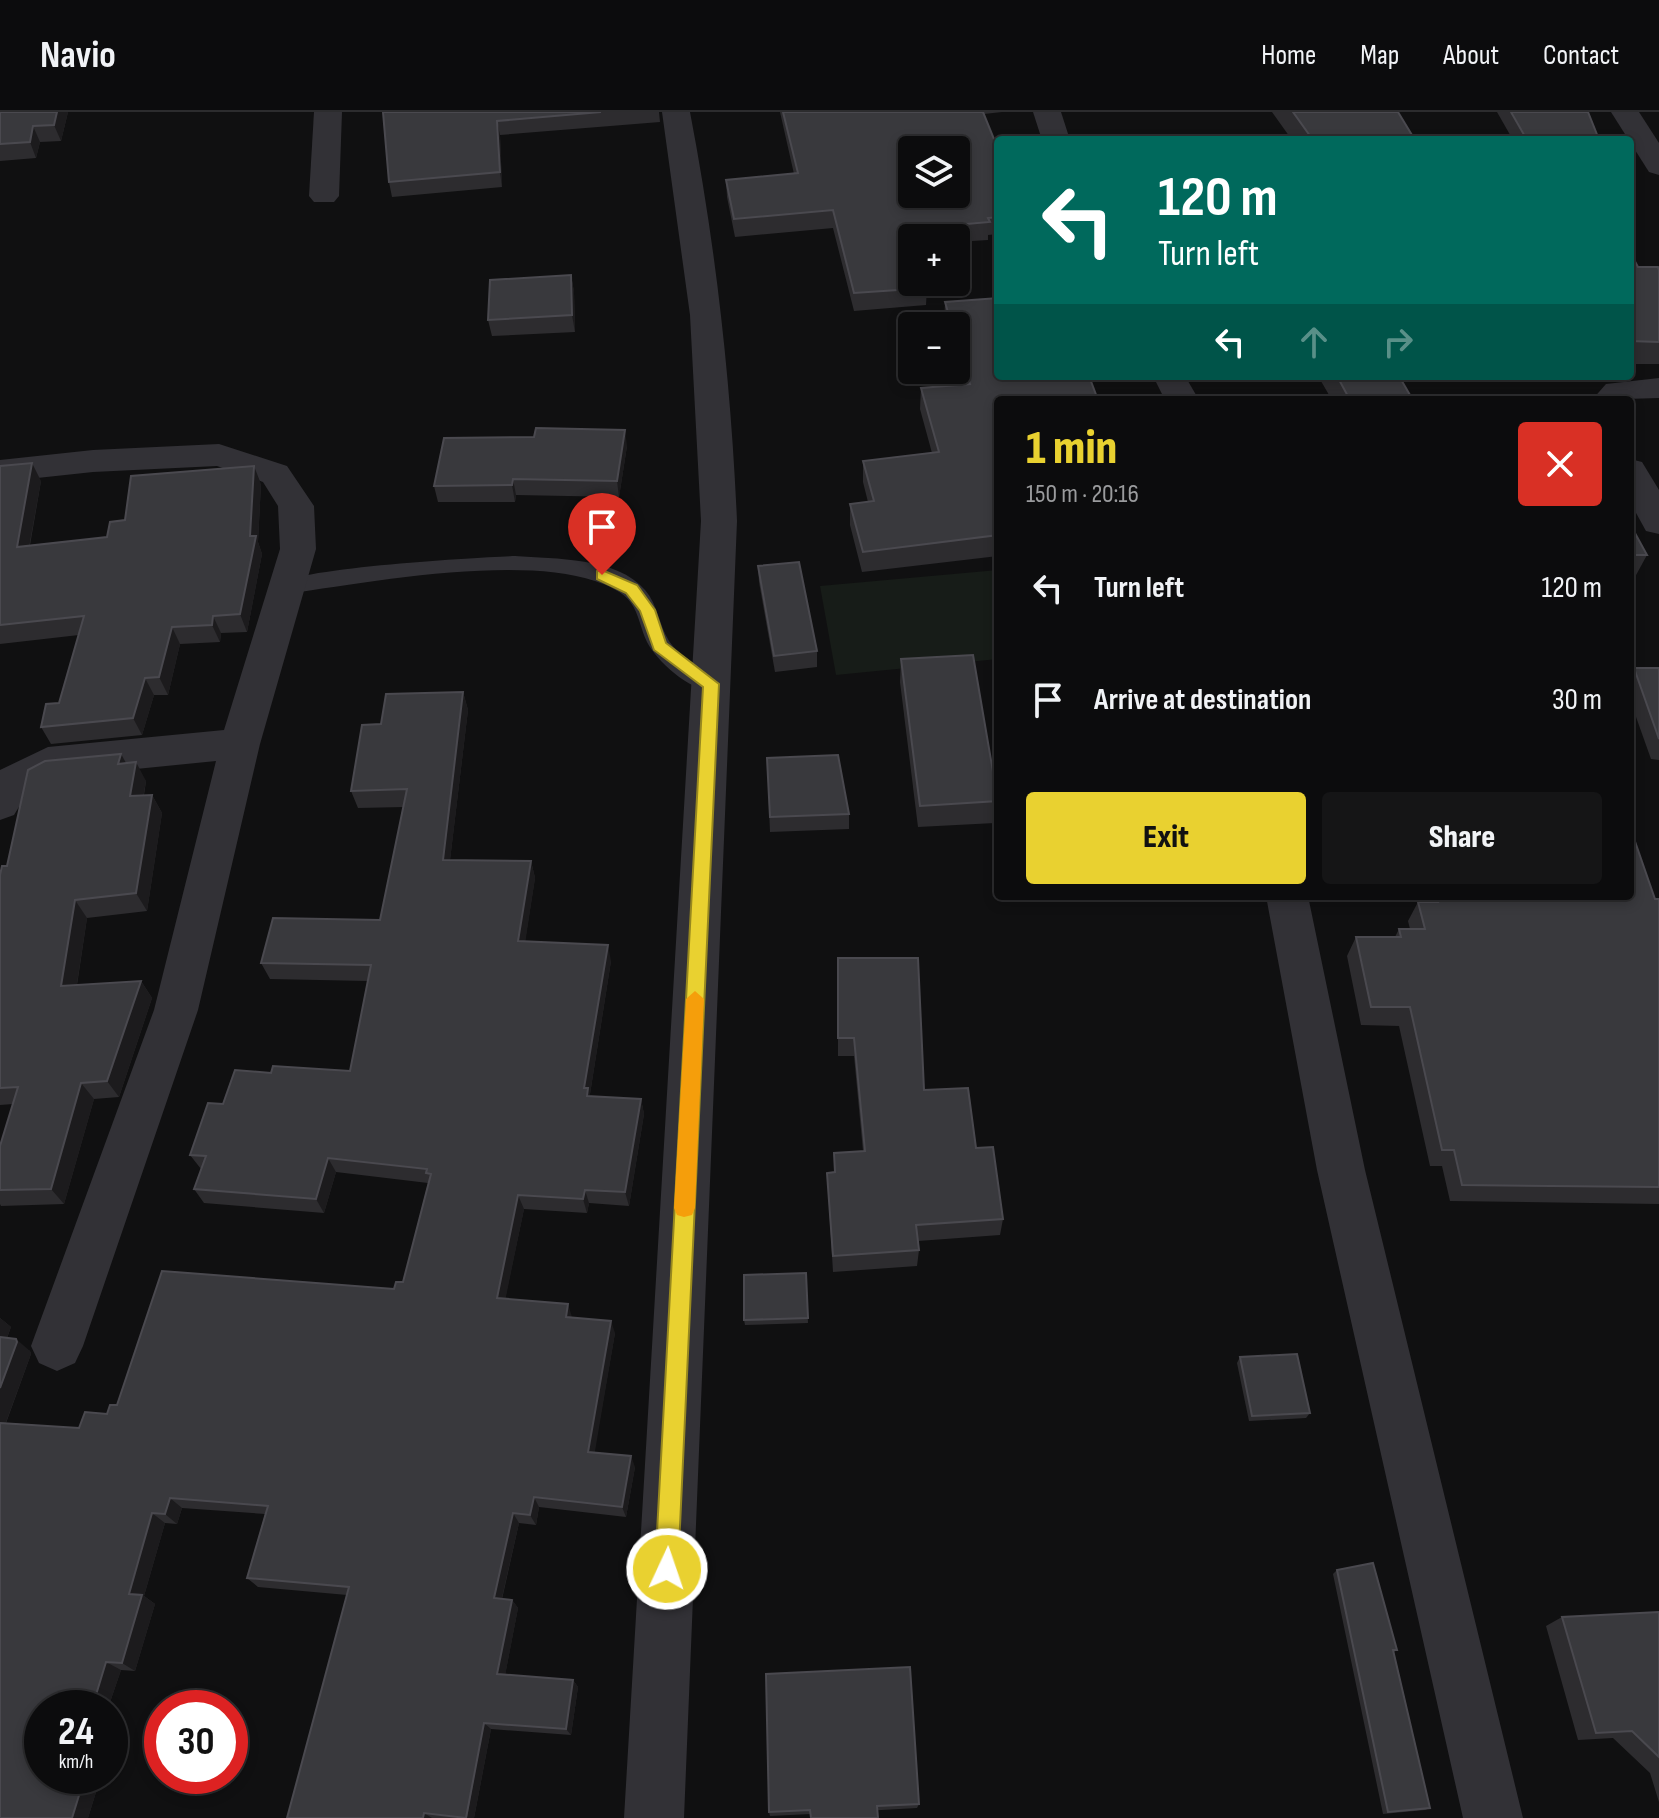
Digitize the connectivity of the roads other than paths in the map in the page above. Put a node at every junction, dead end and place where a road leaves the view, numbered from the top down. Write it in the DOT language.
graph roads {
  1 [pos="328,112"];
  2 [pos="676,112"];
  3 [pos="1047,112"];
  4 [pos="1625,112"];
  5 [pos="1055,136"];
  6 [pos="1659,166"];
  7 [pos="324,196"];
  8 [pos="1659,388"];
  9 [pos="1613,396"];
  10 [pos="0,471"];
  11 [pos="1634,477"];
  12 [pos="1659,522"];
  13 [pos="287,586"];
  14 [pos="711,684"];
  15 [pos="240,744"];
  16 [pos="0,804"];
  17 [pos="1288,900"];
  18 [pos="57,1346"];
  19 [pos="654,1818"];
  20 [pos="1493,1818"];
  1 -- 7 [label="street"];
  2 -- 14 [label="street"];
  3 -- 5 [label="street"];
  4 -- 6 [label="street"];
  8 -- 9 [label="street"];
  10 -- 13 [label="street"];
  11 -- 12 [label="street"];
  13 -- 14 [label="lane"];
  13 -- 15 [label="street"];
  14 -- 19 [label="street"];
  15 -- 16 [label="street"];
  15 -- 18 [label="street"];
  17 -- 20 [label="street"];
}
